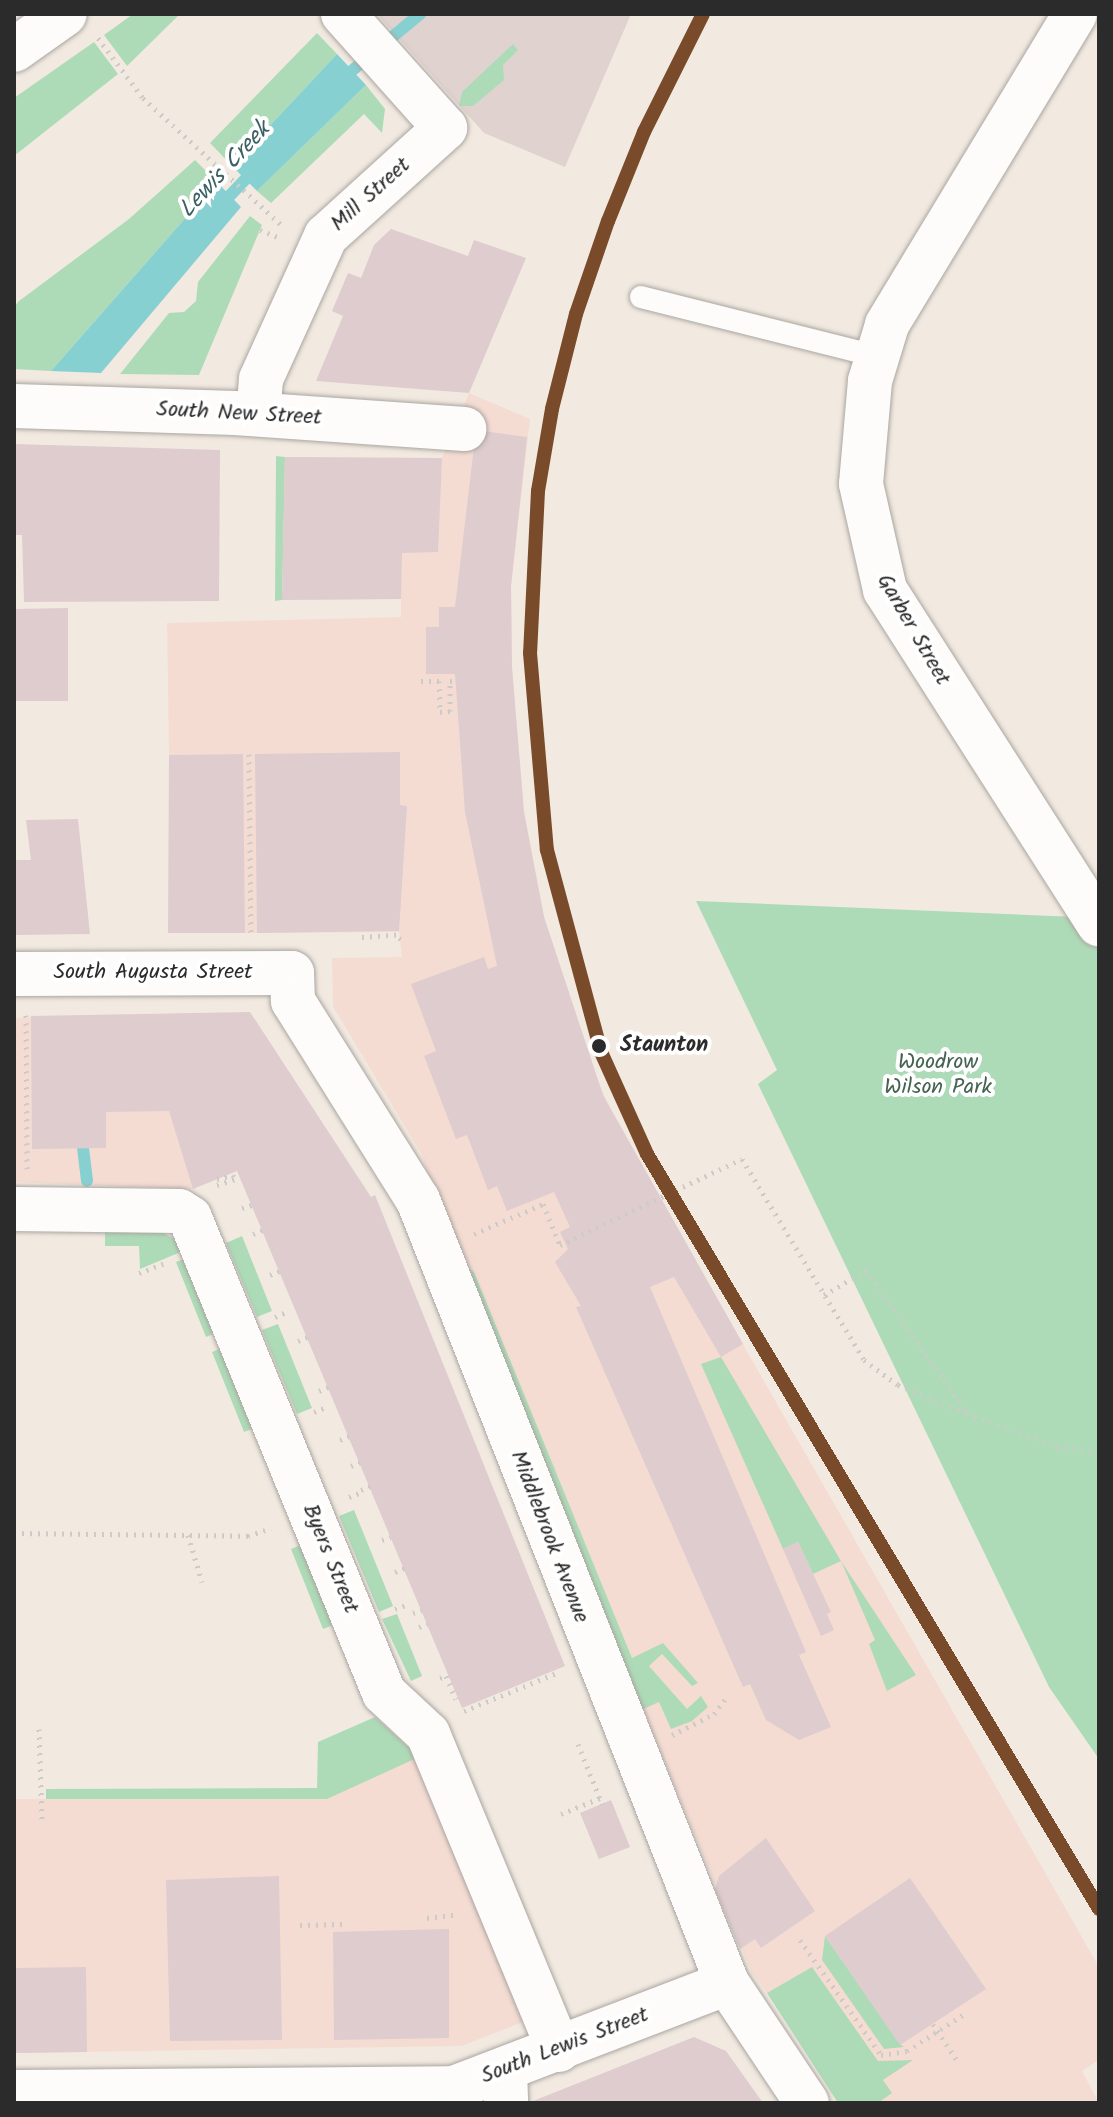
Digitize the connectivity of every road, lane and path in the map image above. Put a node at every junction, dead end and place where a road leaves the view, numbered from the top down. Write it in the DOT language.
graph roads {
  1 [pos="1075,14"];
  2 [pos="79,22"];
  3 [pos="350,22"];
  4 [pos="14,50"];
  5 [pos="294,235"];
  6 [pos="641,297"];
  7 [pos="876,356"];
  8 [pos="14,406"];
  9 [pos="258,414"];
  10 [pos="464,429"];
  11 [pos="421,681"];
  12 [pos="455,681"];
  13 [pos="249,754"];
  14 [pos="1099,924"];
  15 [pos="362,937"];
  16 [pos="401,938"];
  17 [pos="251,939"];
  18 [pos="292,973"];
  19 [pos="20,989"];
  20 [pos="21,1196"];
  21 [pos="252,1205"];
  22 [pos="242,1208"];
  23 [pos="498,1224"];
  24 [pos="262,1230"];
  25 [pos="253,1234"];
  26 [pos="279,1271"];
  27 [pos="270,1275"];
  28 [pos="824,1295"];
  29 [pos="307,1337"];
  30 [pos="298,1341"];
  31 [pos="328,1387"];
  32 [pos="319,1391"];
  33 [pos="967,1414"];
  34 [pos="349,1436"];
  35 [pos="340,1440"];
  36 [pos="1099,1452"];
  37 [pos="360,1462"];
  38 [pos="351,1466"];
  39 [pos="370,1486"];
  40 [pos="361,1490"];
  41 [pos="14,1533"];
  42 [pos="188,1535"];
  43 [pos="248,1536"];
  44 [pos="391,1537"];
  45 [pos="382,1540"];
  46 [pos="404,1568"];
  47 [pos="395,1572"];
  48 [pos="202,1582"];
  49 [pos="422,1610"];
  50 [pos="413,1613"];
  51 [pos="427,1624"];
  52 [pos="419,1627"];
  53 [pos="566,1669"];
  54 [pos="440,1678"];
  55 [pos="726,1698"];
  56 [pos="456,1700"];
  57 [pos="464,1711"];
  58 [pos="661,1728"];
  59 [pos="39,1729"];
  60 [pos="578,1744"];
  61 [pos="561,1814"];
  62 [pos="42,1820"];
  63 [pos="449,1917"];
  64 [pos="427,1918"];
  65 [pos="343,1924"];
  66 [pos="300,1925"];
  67 [pos="800,1940"];
  68 [pos="727,1983"];
  69 [pos="966,2013"];
  70 [pos="933,2024"];
  71 [pos="938,2031"];
  72 [pos="559,2050"];
  73 [pos="956,2059"];
  74 [pos="506,2086"];
  75 [pos="14,2092"];
  76 [pos="807,2103"];
  1 -- 7 [label="street, Garber Street"];
  2 -- 4 [label="street"];
  2 -- 5 [label="path"];
  3 -- 9 [label="street, Mill Street"];
  6 -- 7 [label="lane"];
  7 -- 14 [label="street, Garber Street"];
  8 -- 9 [label="street, South New Street"];
  9 -- 10 [label="street, South New Street"];
  11 -- 12 [label="path"];
  13 -- 17 [label="path"];
  15 -- 16 [label="path"];
  18 -- 19 [label="street, South Augusta Street"];
  18 -- 68 [label="street, Middlebrook Avenue"];
  19 -- 20 [label="path"];
  20 -- 72 [label="street, Byers Street"];
  21 -- 22 [label="path"];
  23 -- 28 [label="path"];
  24 -- 25 [label="path"];
  26 -- 27 [label="path"];
  28 -- 33 [label="path"];
  28 -- 33 [label="path"];
  29 -- 30 [label="path"];
  31 -- 32 [label="path"];
  33 -- 36 [label="path"];
  34 -- 35 [label="path"];
  37 -- 38 [label="path"];
  39 -- 40 [label="path"];
  41 -- 42 [label="path"];
  42 -- 43 [label="path"];
  42 -- 48 [label="path"];
  44 -- 45 [label="path"];
  46 -- 47 [label="path"];
  49 -- 50 [label="path"];
  51 -- 52 [label="path"];
  53 -- 57 [label="path"];
  54 -- 56 [label="path"];
  55 -- 58 [label="path"];
  59 -- 62 [label="path"];
  60 -- 61 [label="path"];
  63 -- 64 [label="path"];
  65 -- 66 [label="path"];
  67 -- 71 [label="path"];
  68 -- 72 [label="street, South Lewis Street"];
  68 -- 76 [label="street, Middlebrook Avenue"];
  69 -- 71 [label="path"];
  70 -- 71 [label="path"];
  71 -- 73 [label="path"];
  72 -- 74 [label="street, South Lewis Street"];
  74 -- 75 [label="street, South Lewis Street"];
}
